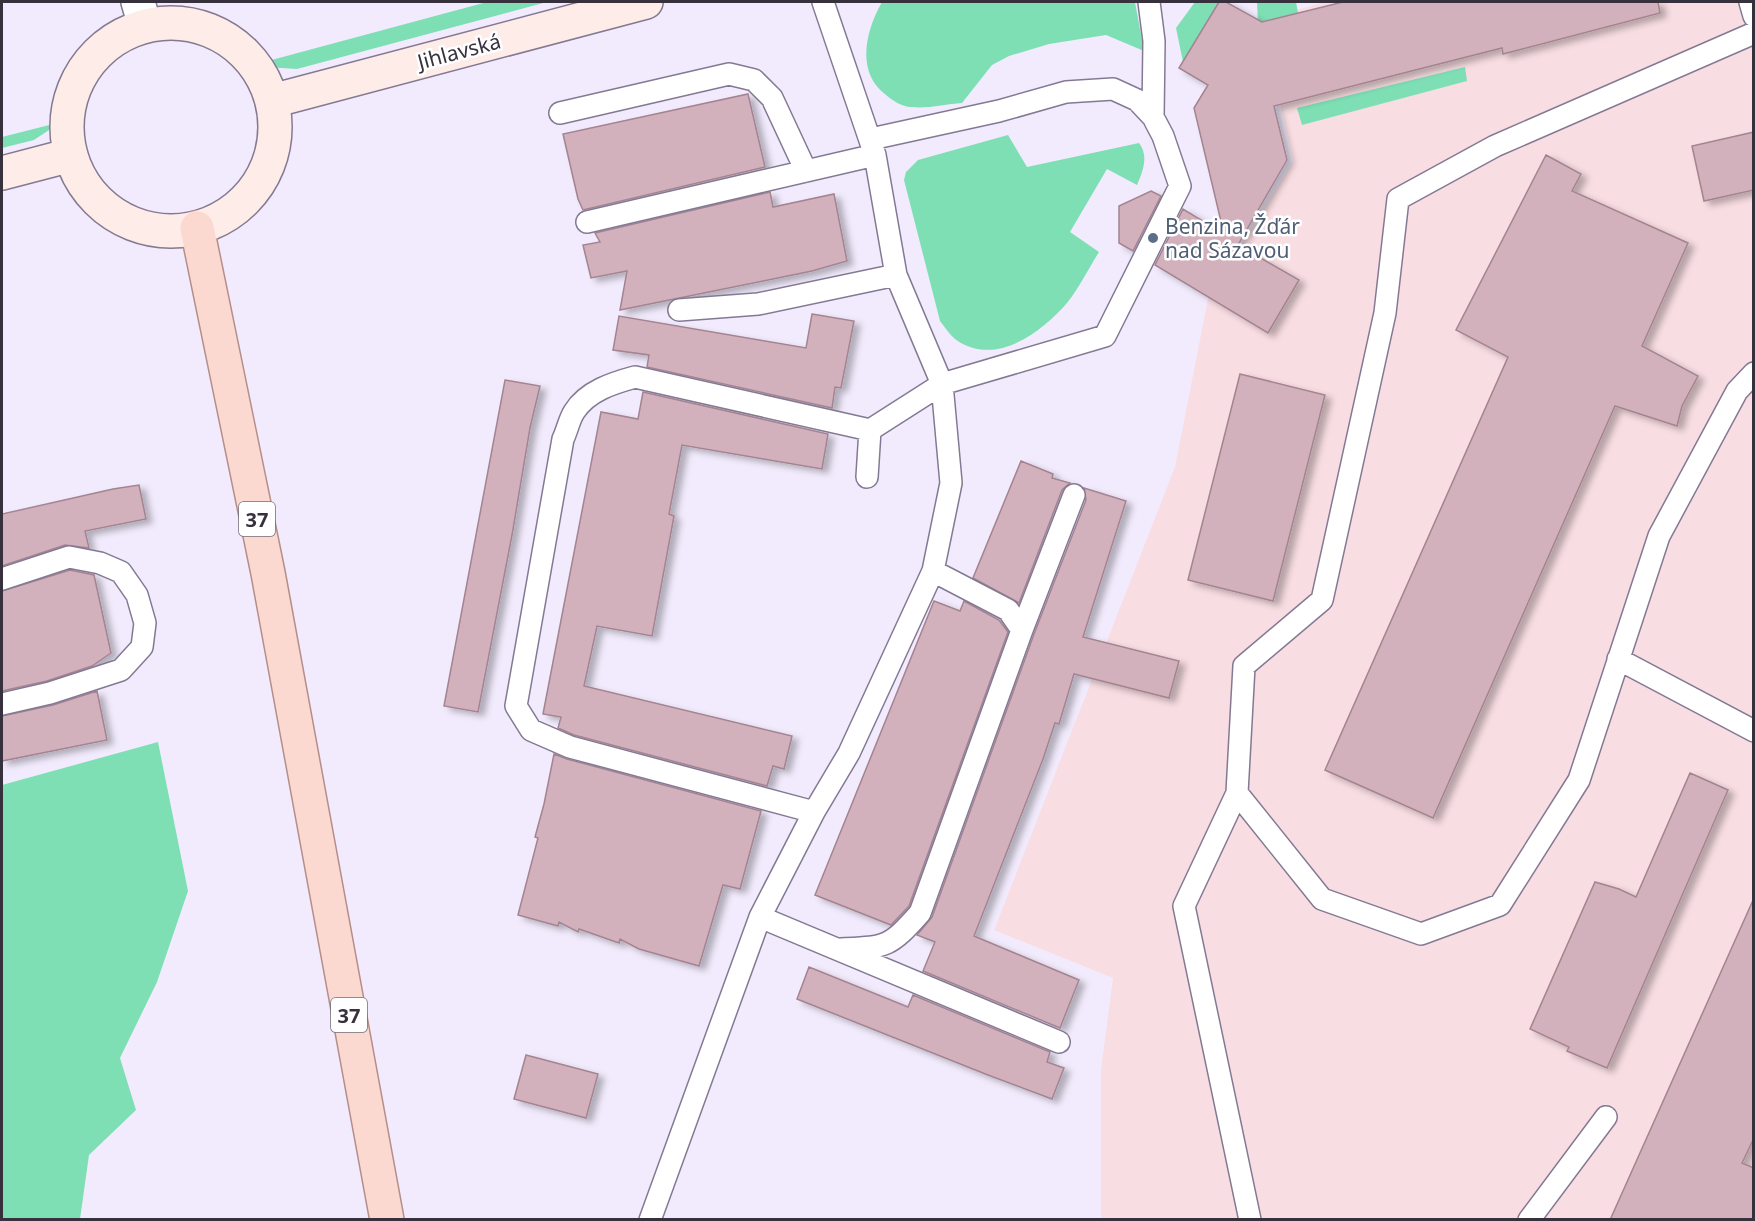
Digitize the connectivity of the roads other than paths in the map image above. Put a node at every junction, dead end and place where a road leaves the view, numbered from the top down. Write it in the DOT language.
graph roads {
  1 [pos="646,2"];
  2 [pos="824,2"];
  3 [pos="1149,2"];
  4 [pos="1750,2"];
  5 [pos="142,14"];
  6 [pos="1754,16"];
  7 [pos="1754,33"];
  8 [pos="272,101"];
  9 [pos="560,113"];
  10 [pos="1153,117"];
  11 [pos="873,147"];
  12 [pos="71,155"];
  13 [pos="806,171"];
  14 [pos="2,173"];
  15 [pos="587,222"];
  16 [pos="197,228"];
  17 [pos="896,275"];
  18 [pos="679,310"];
  19 [pos="1754,373"];
  20 [pos="942,384"];
  21 [pos="870,430"];
  22 [pos="867,477"];
  23 [pos="1074,495"];
  24 [pos="933,571"];
  25 [pos="2,579"];
  26 [pos="1022,630"];
  27 [pos="1618,659"];
  28 [pos="2,704"];
  29 [pos="1754,731"];
  30 [pos="1237,793"];
  31 [pos="814,812"];
  32 [pos="760,916"];
  33 [pos="841,949"];
  34 [pos="1059,1042"];
  35 [pos="1606,1117"];
  36 [pos="387,1220"];
  37 [pos="650,1220"];
  38 [pos="1250,1220"];
  39 [pos="1529,1220"];
  1 -- 8 [label="main road, Jihlavská"];
  2 -- 11 [label="lane"];
  3 -- 10 [label="lane"];
  4 -- 6 [label="lane"];
  5 -- 8 [label="main road"];
  5 -- 12 [label="main road"];
  7 -- 30 [label="lane"];
  8 -- 16 [label="main road"];
  9 -- 13 [label="lane"];
  10 -- 11 [label="lane"];
  10 -- 20 [label="lane"];
  11 -- 13 [label="lane"];
  11 -- 17 [label="lane"];
  12 -- 14 [label="main road"];
  12 -- 16 [label="main road"];
  13 -- 15 [label="lane"];
  16 -- 36 [label="main road, 37"];
  17 -- 18 [label="lane"];
  17 -- 20 [label="lane"];
  19 -- 27 [label="lane"];
  20 -- 21 [label="lane"];
  20 -- 24 [label="lane"];
  21 -- 22 [label="lane"];
  21 -- 31 [label="lane"];
  23 -- 26 [label="lane"];
  24 -- 26 [label="lane"];
  24 -- 31 [label="lane"];
  25 -- 28 [label="lane"];
  26 -- 33 [label="lane"];
  27 -- 29 [label="lane"];
  27 -- 30 [label="lane"];
  30 -- 38 [label="lane"];
  31 -- 32 [label="lane"];
  32 -- 33 [label="lane"];
  32 -- 37 [label="lane"];
  33 -- 34 [label="lane"];
  35 -- 39 [label="lane"];
}
